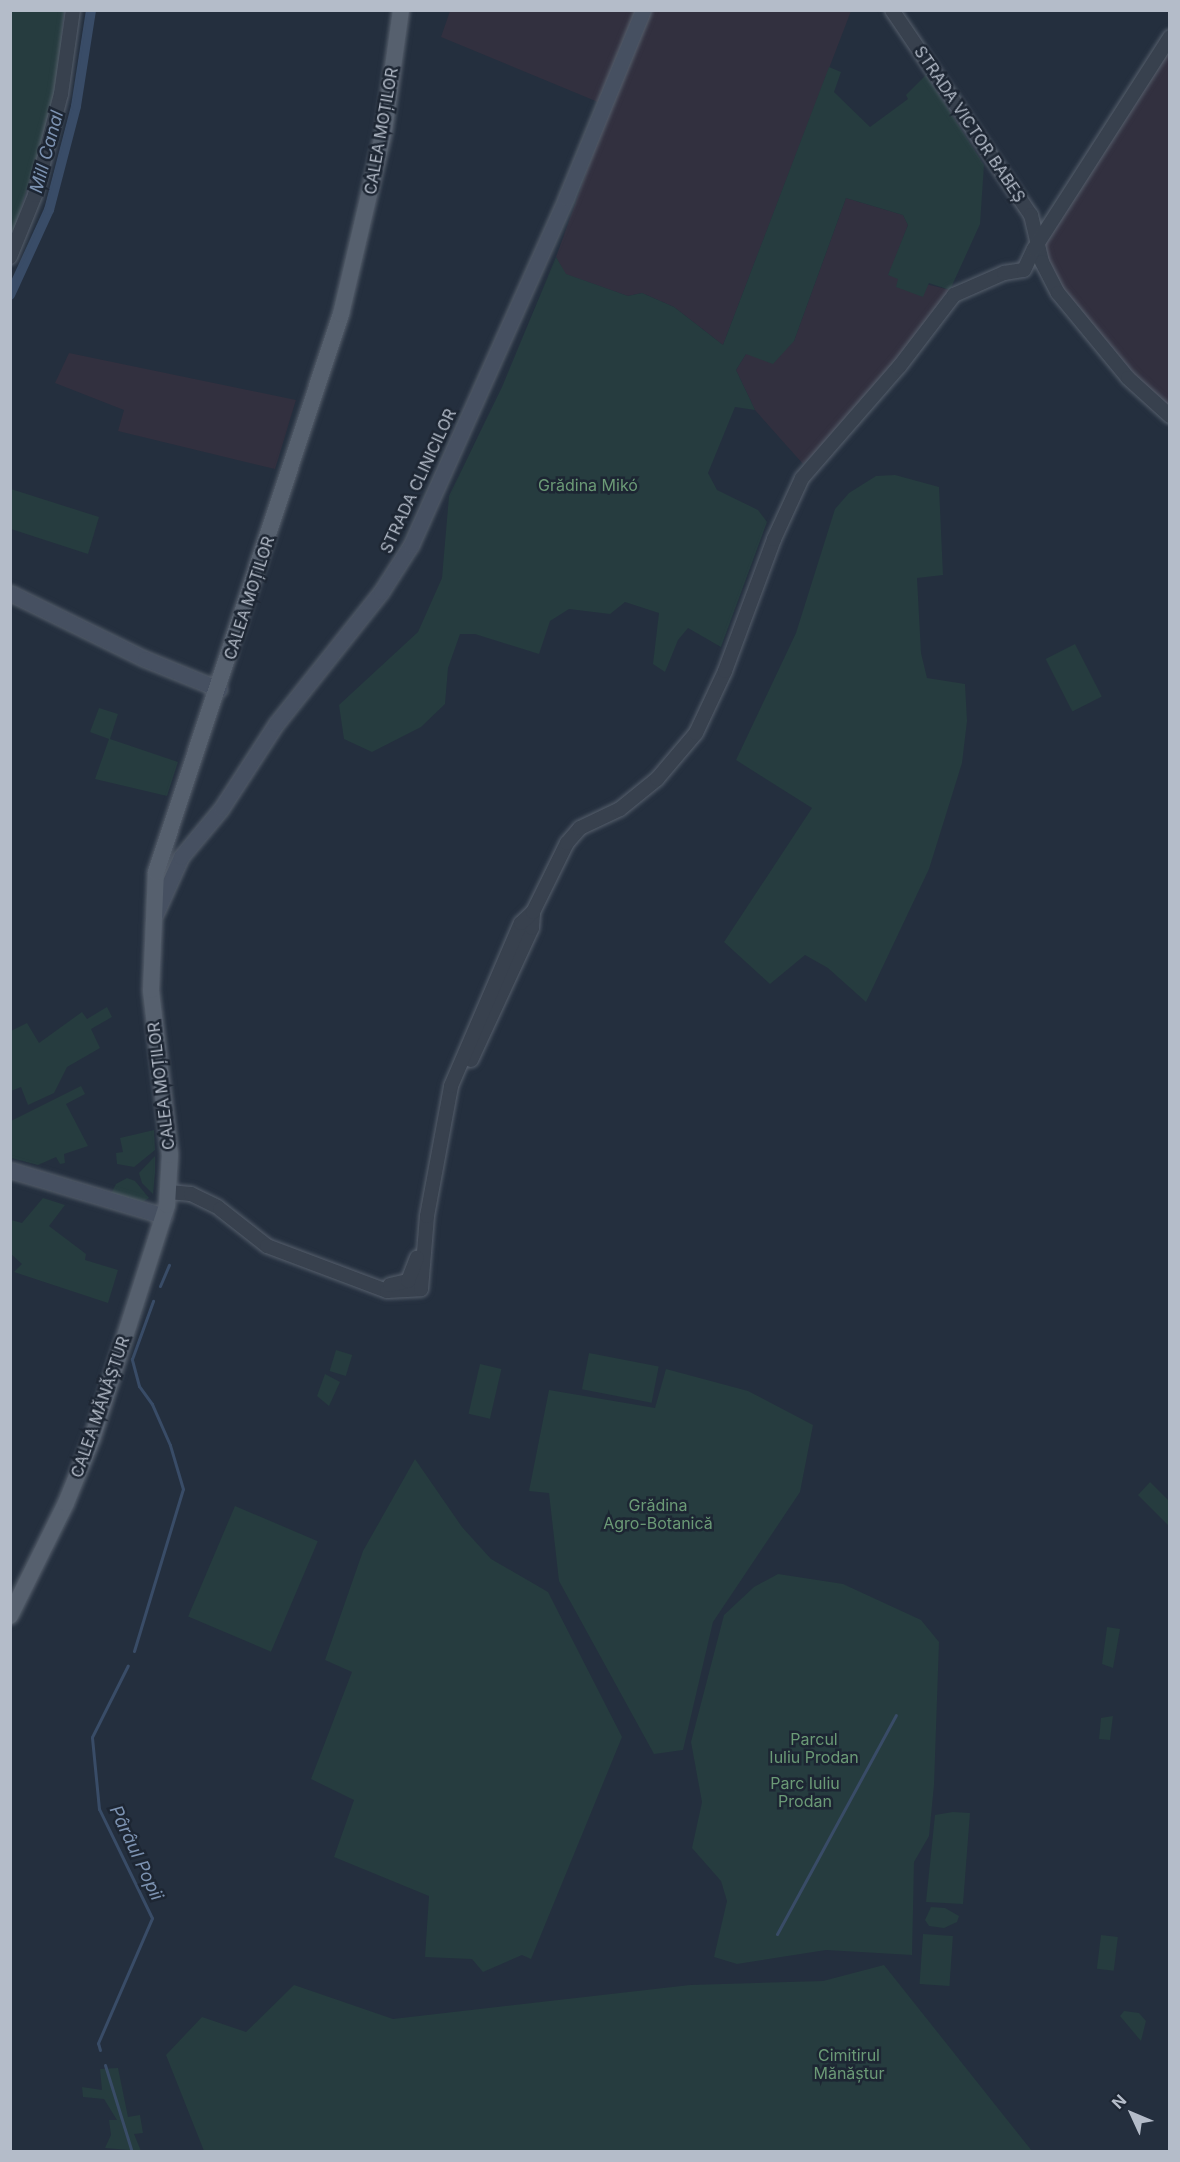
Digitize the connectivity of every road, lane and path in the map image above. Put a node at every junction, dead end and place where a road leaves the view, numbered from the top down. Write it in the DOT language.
graph roads {
  1 [pos="73,10"];
  2 [pos="401,10"];
  3 [pos="643,10"];
  4 [pos="892,10"];
  5 [pos="1170,37"];
  6 [pos="1040,241"];
  7 [pos="10,257"];
  8 [pos="1170,416"];
  9 [pos="10,593"];
  10 [pos="219,689"];
  11 [pos="152,924"];
  12 [pos="10,1170"];
  13 [pos="169,1191"];
  14 [pos="164,1215"];
  15 [pos="427,1216"];
  16 [pos="372,1287"];
  17 [pos="10,1616"];
  1 -- 7 [label="street"];
  2 -- 10 [label="main road, CALEA MOȚILOR"];
  3 -- 11 [label="main road, STRADA CLINICILOR"];
  4 -- 6 [label="street, STRADA VICTOR BABEȘ"];
  5 -- 6 [label="street"];
  6 -- 8 [label="street, STRADA VICTOR BABEȘ"];
  6 -- 15 [label="street"];
  9 -- 10 [label="main road"];
  10 -- 11 [label="main road, CALEA MOȚILOR"];
  11 -- 13 [label="main road, CALEA MOȚILOR"];
  12 -- 14 [label="main road"];
  13 -- 14 [label="main road, CALEA MĂNĂȘTUR"];
  13 -- 16 [label="street"];
  14 -- 17 [label="main road, CALEA MĂNĂȘTUR"];
  15 -- 16 [label="street"];
  15 -- 16 [label="street"];
}
